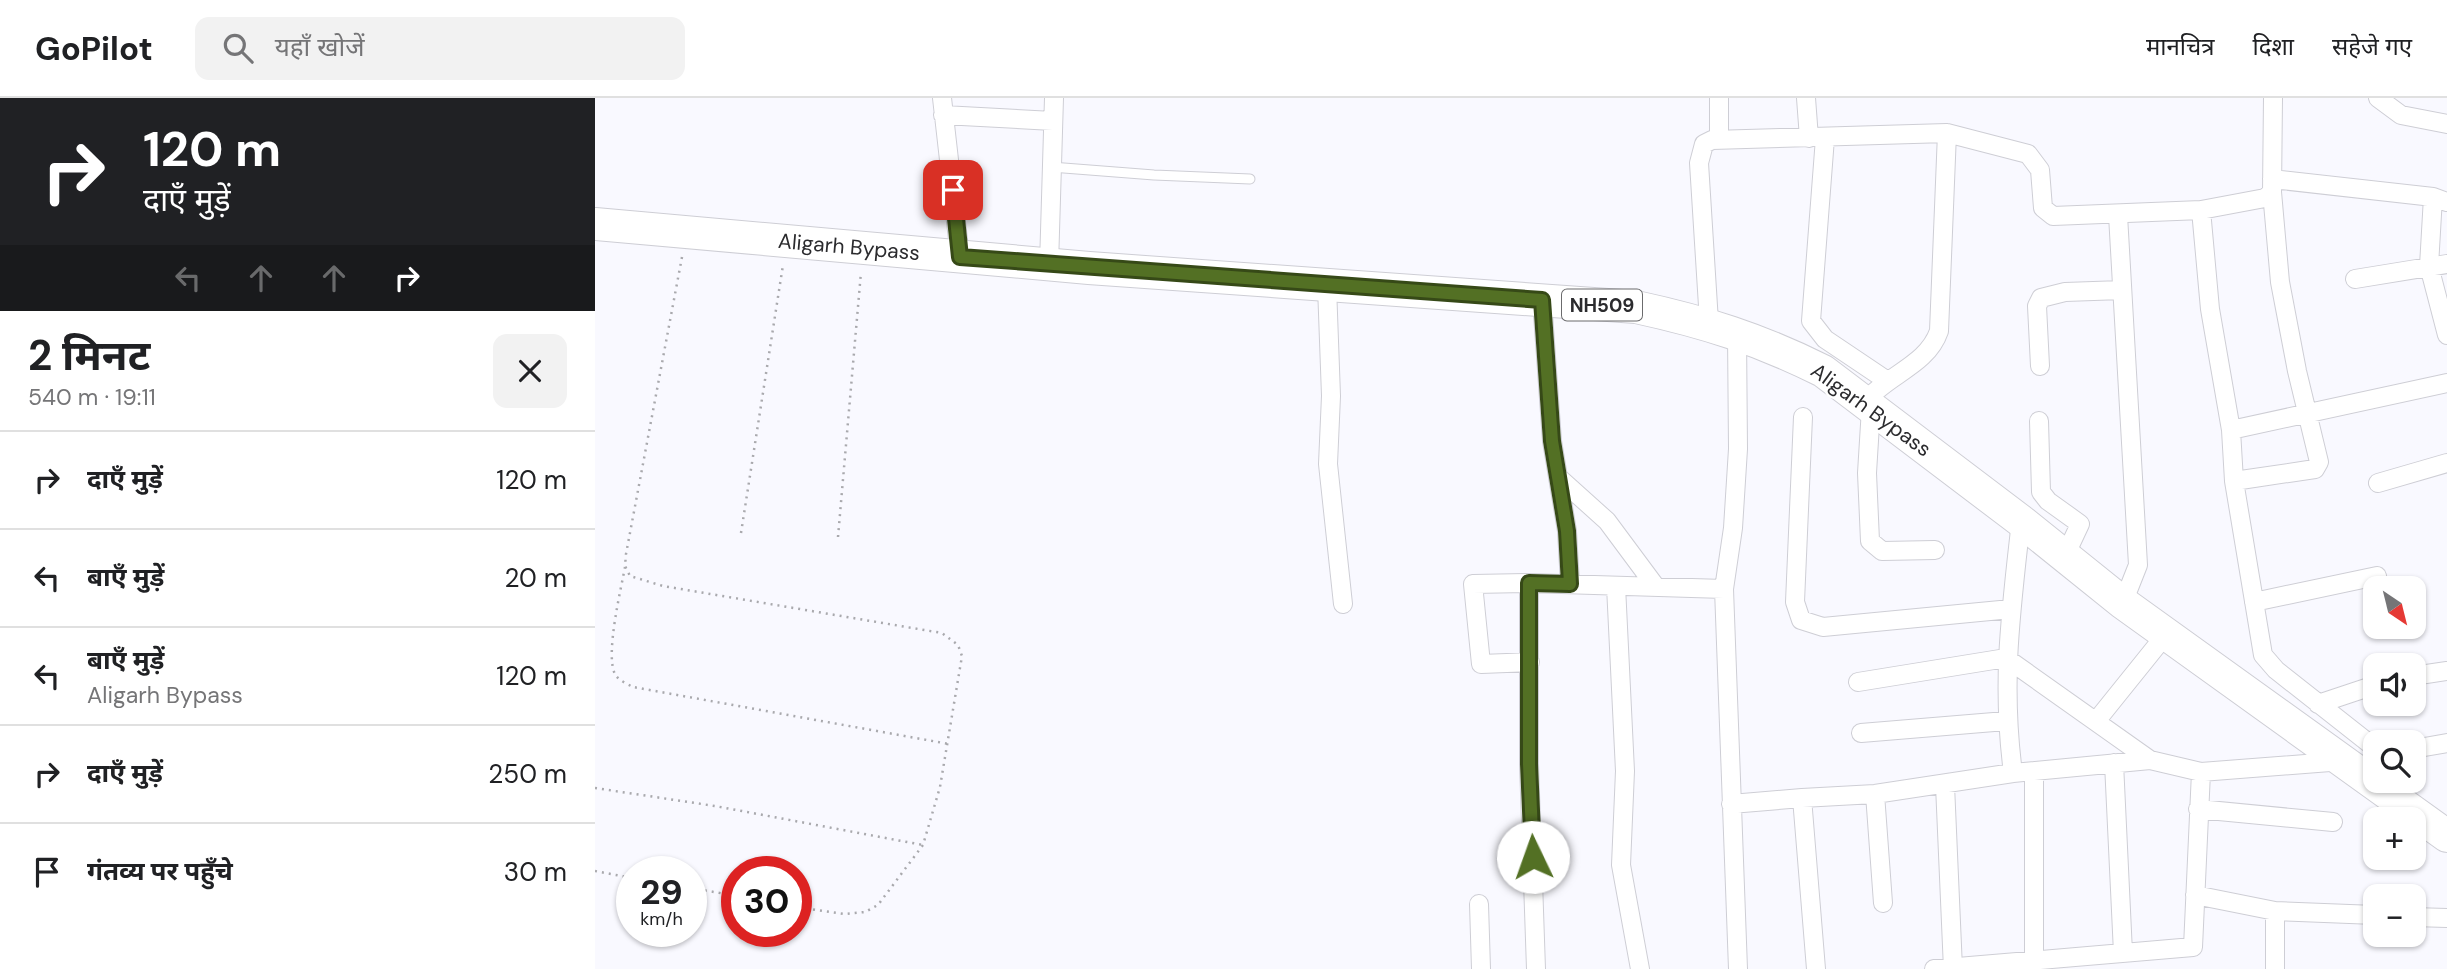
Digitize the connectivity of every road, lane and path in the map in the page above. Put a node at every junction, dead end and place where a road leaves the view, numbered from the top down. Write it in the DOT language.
graph roads {
  1 [pos="1054,98"];
  2 [pos="1719,98"];
  3 [pos="1806,98"];
  4 [pos="2273,98"];
  5 [pos="2378,98"];
  6 [pos="942,107"];
  7 [pos="1053,121"];
  8 [pos="2447,124"];
  9 [pos="1947,133"];
  10 [pos="1817,138"];
  11 [pos="1719,139"];
  12 [pos="1051,167"];
  13 [pos="1250,179"];
  14 [pos="2272,186"];
  15 [pos="2440,199"];
  16 [pos="2201,210"];
  17 [pos="2118,215"];
  18 [pos="595,224"];
  19 [pos="687,233"];
  20 [pos="787,240"];
  21 [pos="863,250"];
  22 [pos="1049,252"];
  23 [pos="960,257"];
  24 [pos="2447,264"];
  25 [pos="2429,266"];
  26 [pos="2355,279"];
  27 [pos="1327,286"];
  28 [pos="2122,290"];
  29 [pos="1542,300"];
  30 [pos="1723,328"];
  31 [pos="2447,335"];
  32 [pos="2040,366"];
  33 [pos="2447,383"];
  34 [pos="1874,394"];
  35 [pos="2309,413"];
  36 [pos="1803,416"];
  37 [pos="2039,421"];
  38 [pos="2231,430"];
  39 [pos="2447,463"];
  40 [pos="1558,477"];
  41 [pos="2234,481"];
  42 [pos="2378,484"];
  43 [pos="2021,521"];
  44 [pos="741,533"];
  45 [pos="838,537"];
  46 [pos="2072,542"];
  47 [pos="1935,550"];
  48 [pos="625,566"];
  49 [pos="2363,579"];
  50 [pos="1529,583"];
  51 [pos="1570,584"];
  52 [pos="1616,586"];
  53 [pos="1657,587"];
  54 [pos="1724,589"];
  55 [pos="2254,602"];
  56 [pos="2123,603"];
  57 [pos="1343,604"];
  58 [pos="2011,609"];
  59 [pos="2167,634"];
  60 [pos="2006,657"];
  61 [pos="1530,662"];
  62 [pos="2447,671"];
  63 [pos="2426,674"];
  64 [pos="1858,682"];
  65 [pos="2363,689"];
  66 [pos="2318,704"];
  67 [pos="2097,720"];
  68 [pos="2006,721"];
  69 [pos="1861,733"];
  70 [pos="2447,743"];
  71 [pos="949,744"];
  72 [pos="2426,747"];
  73 [pos="2363,755"];
  74 [pos="2150,760"];
  75 [pos="2343,761"];
  76 [pos="2114,763"];
  77 [pos="2363,764"];
  78 [pos="2034,772"];
  79 [pos="2201,772"];
  80 [pos="2013,773"];
  81 [pos="1944,785"];
  82 [pos="595,788"];
  83 [pos="2402,793"];
  84 [pos="1875,794"];
  85 [pos="1802,798"];
  86 [pos="1731,804"];
  87 [pos="2198,810"];
  88 [pos="2333,822"];
  89 [pos="2447,836"];
  90 [pos="923,845"];
  91 [pos="595,871"];
  92 [pos="616,875"];
  93 [pos="2195,895"];
  94 [pos="1883,903"];
  95 [pos="1479,904"];
  96 [pos="812,909"];
  97 [pos="2275,911"];
  98 [pos="2363,915"];
  99 [pos="2426,917"];
  100 [pos="2447,918"];
  101 [pos="2123,953"];
  102 [pos="2034,961"];
  103 [pos="1953,968"];
  104 [pos="1481,969"];
  105 [pos="1536,969"];
  106 [pos="1640,969"];
  107 [pos="1738,969"];
  108 [pos="1816,969"];
  109 [pos="1934,969"];
  110 [pos="2275,969"];
  1 -- 7 [label="street"];
  2 -- 11 [label="street"];
  3 -- 10 [label="street"];
  4 -- 14 [label="street"];
  5 -- 8 [label="street"];
  6 -- 7 [label="street"];
  6 -- 23 [label="street"];
  7 -- 12 [label="street"];
  9 -- 10 [label="street"];
  9 -- 17 [label="street"];
  9 -- 34 [label="street"];
  10 -- 11 [label="street"];
  10 -- 34 [label="street"];
  11 -- 30 [label="street"];
  12 -- 13 [label="lane"];
  12 -- 22 [label="street"];
  14 -- 15 [label="street"];
  14 -- 16 [label="street"];
  14 -- 35 [label="street"];
  15 -- 25 [label="street"];
  16 -- 17 [label="street"];
  16 -- 38 [label="street"];
  17 -- 28 [label="street"];
  18 -- 19 [label="highway, Aligarh Bypass / NH509"];
  19 -- 20 [label="highway, Aligarh Bypass / NH509"];
  19 -- 48 [label="path"];
  20 -- 21 [label="highway, Aligarh Bypass / NH509"];
  20 -- 44 [label="path"];
  21 -- 23 [label="highway, Aligarh Bypass / NH509"];
  21 -- 45 [label="path"];
  22 -- 23 [label="highway, Aligarh Bypass / NH509"];
  22 -- 27 [label="highway, Aligarh Bypass / NH509"];
  24 -- 25 [label="street"];
  25 -- 26 [label="street"];
  25 -- 31 [label="street"];
  27 -- 29 [label="highway, Aligarh Bypass / NH509"];
  27 -- 57 [label="street"];
  28 -- 32 [label="street"];
  28 -- 56 [label="street"];
  29 -- 30 [label="highway, Aligarh Bypass / NH509"];
  29 -- 40 [label="street"];
  30 -- 34 [label="highway, Aligarh Bypass / NH509"];
  30 -- 54 [label="street"];
  33 -- 35 [label="street"];
  34 -- 43 [label="highway, Aligarh Bypass / NH509"];
  34 -- 47 [label="street"];
  35 -- 38 [label="street"];
  35 -- 41 [label="street"];
  36 -- 58 [label="street"];
  37 -- 46 [label="street"];
  38 -- 41 [label="street"];
  39 -- 42 [label="street"];
  40 -- 51 [label="street"];
  40 -- 53 [label="street"];
  41 -- 55 [label="street"];
  43 -- 46 [label="highway, Aligarh Bypass / NH509"];
  43 -- 58 [label="street"];
  46 -- 56 [label="highway, Aligarh Bypass / NH509"];
  48 -- 71 [label="path"];
  48 -- 71 [label="path"];
  49 -- 55 [label="street"];
  50 -- 51 [label="street"];
  50 -- 61 [label="street"];
  50 -- 61 [label="street"];
  51 -- 52 [label="street"];
  52 -- 53 [label="street"];
  52 -- 106 [label="street"];
  53 -- 54 [label="street"];
  54 -- 86 [label="street"];
  55 -- 66 [label="street"];
  56 -- 59 [label="highway, Aligarh Bypass / NH509"];
  58 -- 60 [label="street"];
  59 -- 67 [label="street"];
  59 -- 75 [label="highway, Aligarh Bypass / NH509"];
  60 -- 64 [label="street"];
  60 -- 67 [label="street"];
  60 -- 68 [label="street"];
  61 -- 105 [label="street"];
  62 -- 63 [label="street"];
  65 -- 66 [label="street"];
  66 -- 73 [label="street"];
  67 -- 74 [label="street"];
  68 -- 69 [label="street"];
  68 -- 80 [label="street"];
  70 -- 72 [label="street"];
  71 -- 90 [label="path"];
  74 -- 76 [label="street"];
  74 -- 79 [label="street"];
  75 -- 77 [label="highway, Aligarh Bypass / NH509"];
  75 -- 79 [label="street"];
  76 -- 78 [label="street"];
  76 -- 101 [label="street"];
  78 -- 80 [label="street"];
  78 -- 102 [label="street"];
  79 -- 87 [label="street"];
  80 -- 81 [label="street"];
  81 -- 84 [label="street"];
  81 -- 103 [label="street"];
  82 -- 90 [label="path"];
  83 -- 89 [label="highway, Aligarh Bypass / NH509"];
  84 -- 85 [label="street"];
  84 -- 94 [label="street"];
  85 -- 86 [label="street"];
  85 -- 108 [label="street"];
  86 -- 107 [label="street"];
  87 -- 88 [label="street"];
  87 -- 93 [label="street"];
  90 -- 96 [label="path"];
  91 -- 92 [label="path"];
  93 -- 97 [label="street"];
  93 -- 101 [label="street"];
  95 -- 104 [label="street"];
  97 -- 98 [label="street"];
  97 -- 110 [label="street"];
  99 -- 100 [label="street"];
  101 -- 102 [label="street"];
  102 -- 103 [label="street"];
  103 -- 109 [label="street"];
}
